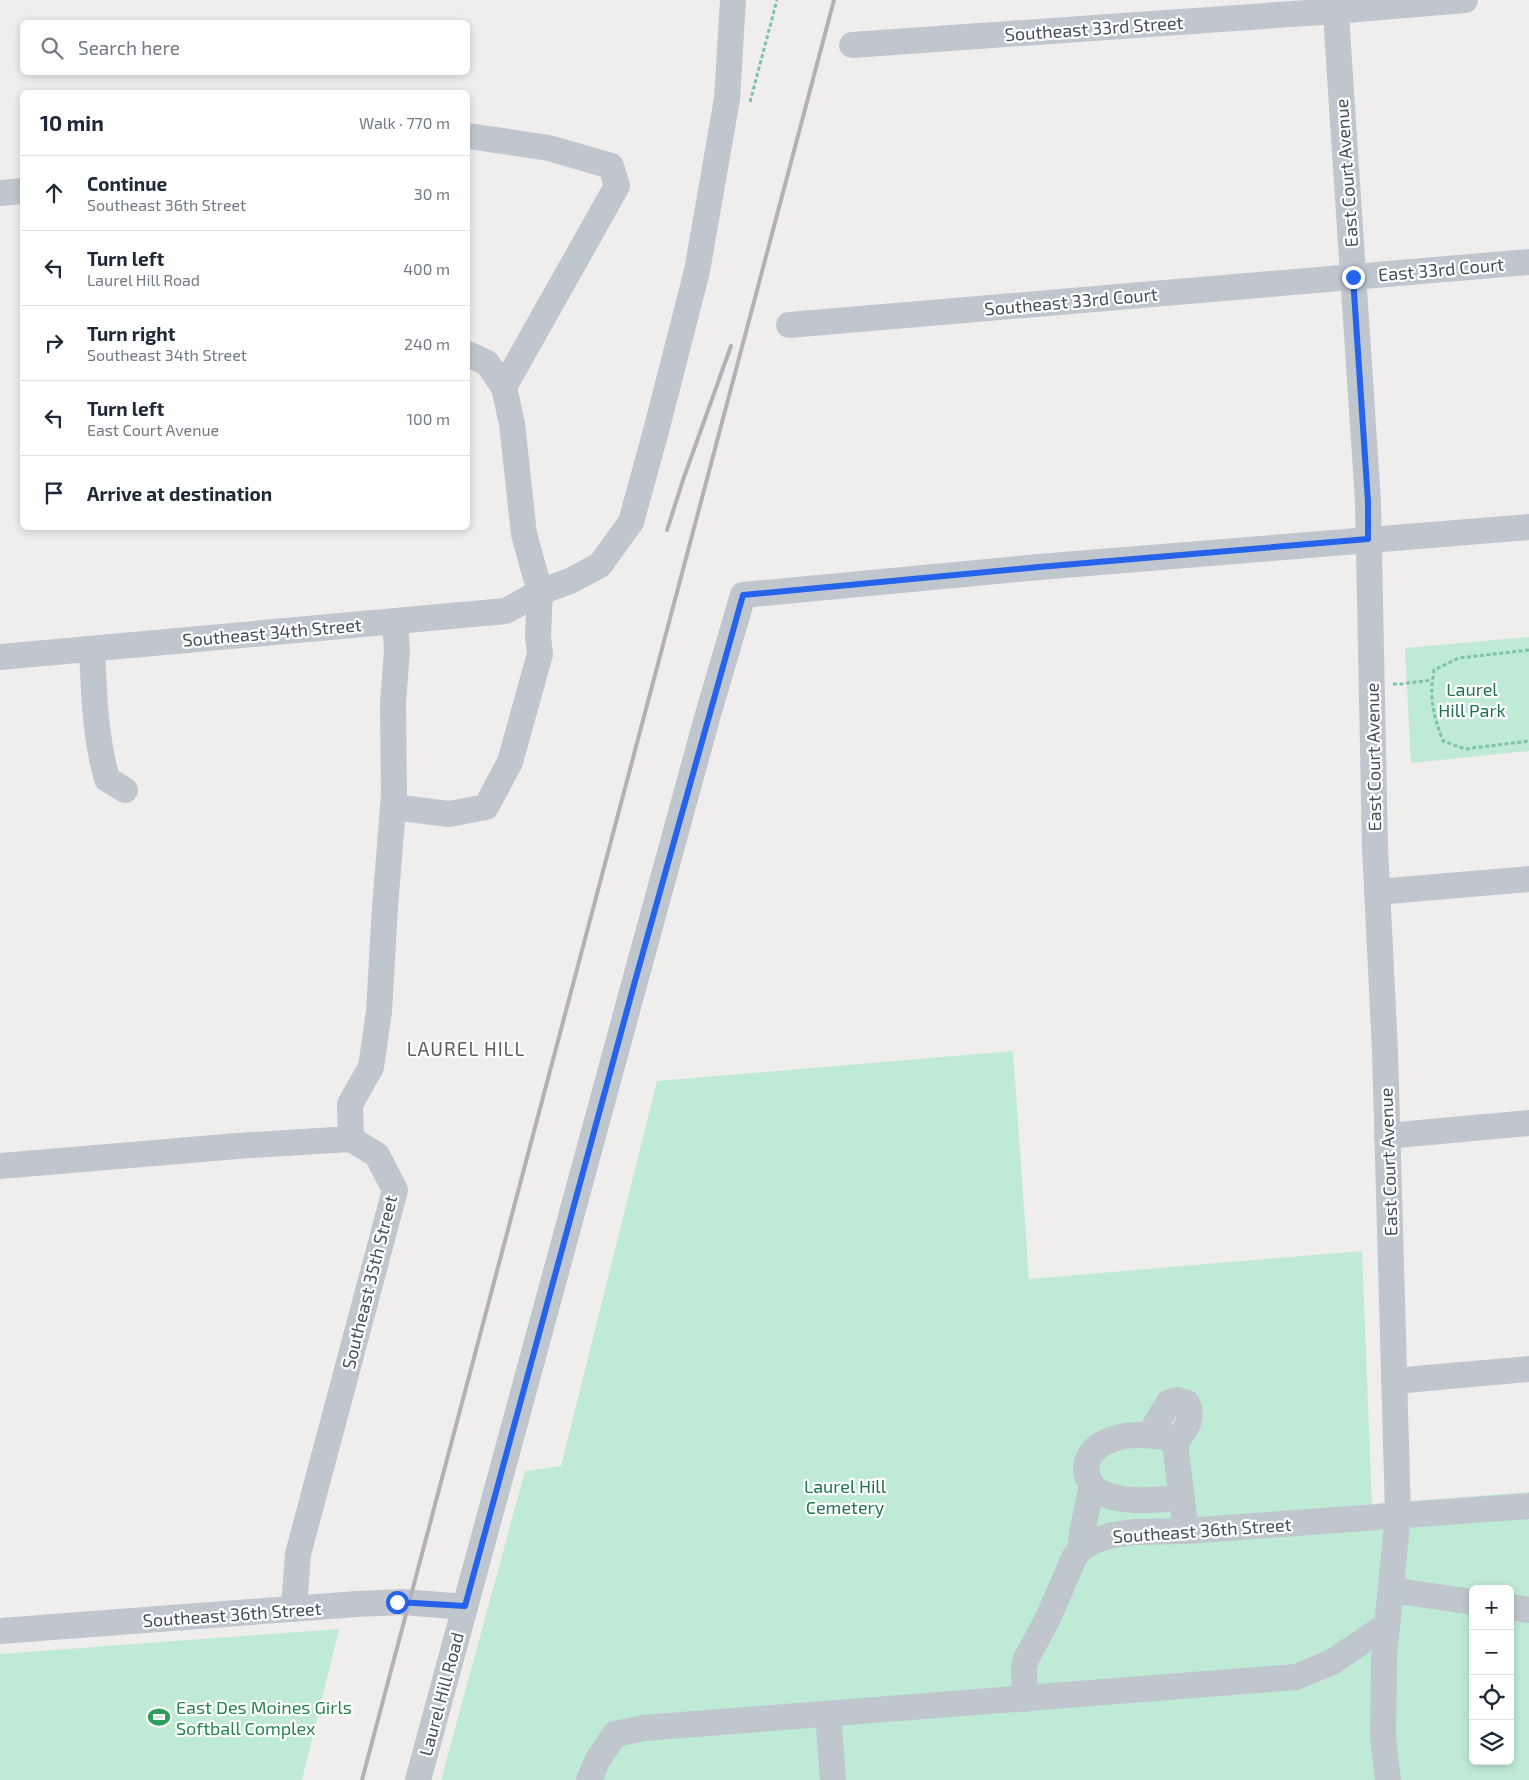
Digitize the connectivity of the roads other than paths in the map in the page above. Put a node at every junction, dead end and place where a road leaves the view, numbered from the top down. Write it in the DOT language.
graph roads {
  1 [pos="733,0"];
  2 [pos="1465,0"];
  3 [pos="1335,6"];
  4 [pos="852,45"];
  5 [pos="470,136"];
  6 [pos="20,191"];
  7 [pos="0,193"];
  8 [pos="1529,262"];
  9 [pos="1353,277"];
  10 [pos="789,325"];
  11 [pos="470,355"];
  12 [pos="504,387"];
  13 [pos="1529,527"];
  14 [pos="1368,539"];
  15 [pos="540,592"];
  16 [pos="395,621"];
  17 [pos="92,649"];
  18 [pos="0,658"];
  19 [pos="125,790"];
  20 [pos="393,807"];
  21 [pos="1529,878"];
  22 [pos="1377,892"];
  23 [pos="1529,1124"];
  24 [pos="1387,1136"];
  25 [pos="351,1139"];
  26 [pos="0,1166"];
  27 [pos="1529,1369"];
  28 [pos="1394,1381"];
  29 [pos="1149,1435"];
  30 [pos="1175,1444"];
  31 [pos="1092,1485"];
  32 [pos="1182,1497"];
  33 [pos="1529,1506"];
  34 [pos="1398,1515"];
  35 [pos="1186,1531"];
  36 [pos="1081,1548"];
  37 [pos="1391,1590"];
  38 [pos="1469,1601"];
  39 [pos="465,1606"];
  40 [pos="1514,1608"];
  41 [pos="294,1610"];
  42 [pos="1529,1610"];
  43 [pos="1387,1625"];
  44 [pos="0,1631"];
  45 [pos="1025,1699"];
  46 [pos="828,1715"];
  47 [pos="418,1780"];
  48 [pos="589,1780"];
  49 [pos="833,1780"];
  50 [pos="1388,1780"];
  1 -- 15 [label="street, Southeast 34th Street"];
  2 -- 3 [label="street, Southeast 33rd Street"];
  3 -- 4 [label="street, Southeast 33rd Street"];
  3 -- 9 [label="street, East Court Avenue"];
  5 -- 12 [label="street"];
  6 -- 7 [label="street"];
  8 -- 9 [label="street, East 33rd Court"];
  9 -- 10 [label="street, Southeast 33rd Court"];
  9 -- 14 [label="street, East Court Avenue"];
  11 -- 12 [label="street"];
  12 -- 15 [label="street"];
  13 -- 14 [label="street"];
  14 -- 22 [label="street, East Court Avenue"];
  14 -- 39 [label="street, Laurel Hill Road"];
  15 -- 16 [label="street, Southeast 34th Street"];
  15 -- 20 [label="street"];
  16 -- 17 [label="street, Southeast 34th Street"];
  16 -- 20 [label="street"];
  17 -- 18 [label="street, Southeast 34th Street"];
  17 -- 19 [label="street"];
  20 -- 25 [label="street"];
  21 -- 22 [label="street"];
  22 -- 24 [label="street, East Court Avenue"];
  23 -- 24 [label="street"];
  24 -- 28 [label="street, East Court Avenue"];
  25 -- 26 [label="street"];
  25 -- 41 [label="street, Southeast 35th Street"];
  27 -- 28 [label="street"];
  28 -- 34 [label="street, East Court Avenue"];
  29 -- 30 [label="street"];
  29 -- 30 [label="street"];
  29 -- 31 [label="street"];
  30 -- 32 [label="street"];
  31 -- 32 [label="street"];
  31 -- 36 [label="street"];
  32 -- 35 [label="street"];
  33 -- 34 [label="street, Southeast 36th Street"];
  34 -- 35 [label="street, Southeast 36th Street"];
  34 -- 37 [label="street, East Court Avenue"];
  35 -- 36 [label="street, Southeast 36th Street"];
  36 -- 45 [label="street"];
  37 -- 38 [label="street"];
  37 -- 43 [label="street, East Court Avenue"];
  39 -- 41 [label="street, Southeast 36th Street"];
  39 -- 47 [label="street, Laurel Hill Road"];
  40 -- 42 [label="street"];
  41 -- 44 [label="street, Southeast 36th Street"];
  43 -- 45 [label="street"];
  43 -- 50 [label="street, East Court Avenue"];
  45 -- 46 [label="street"];
  46 -- 48 [label="street"];
  46 -- 49 [label="street"];
}
